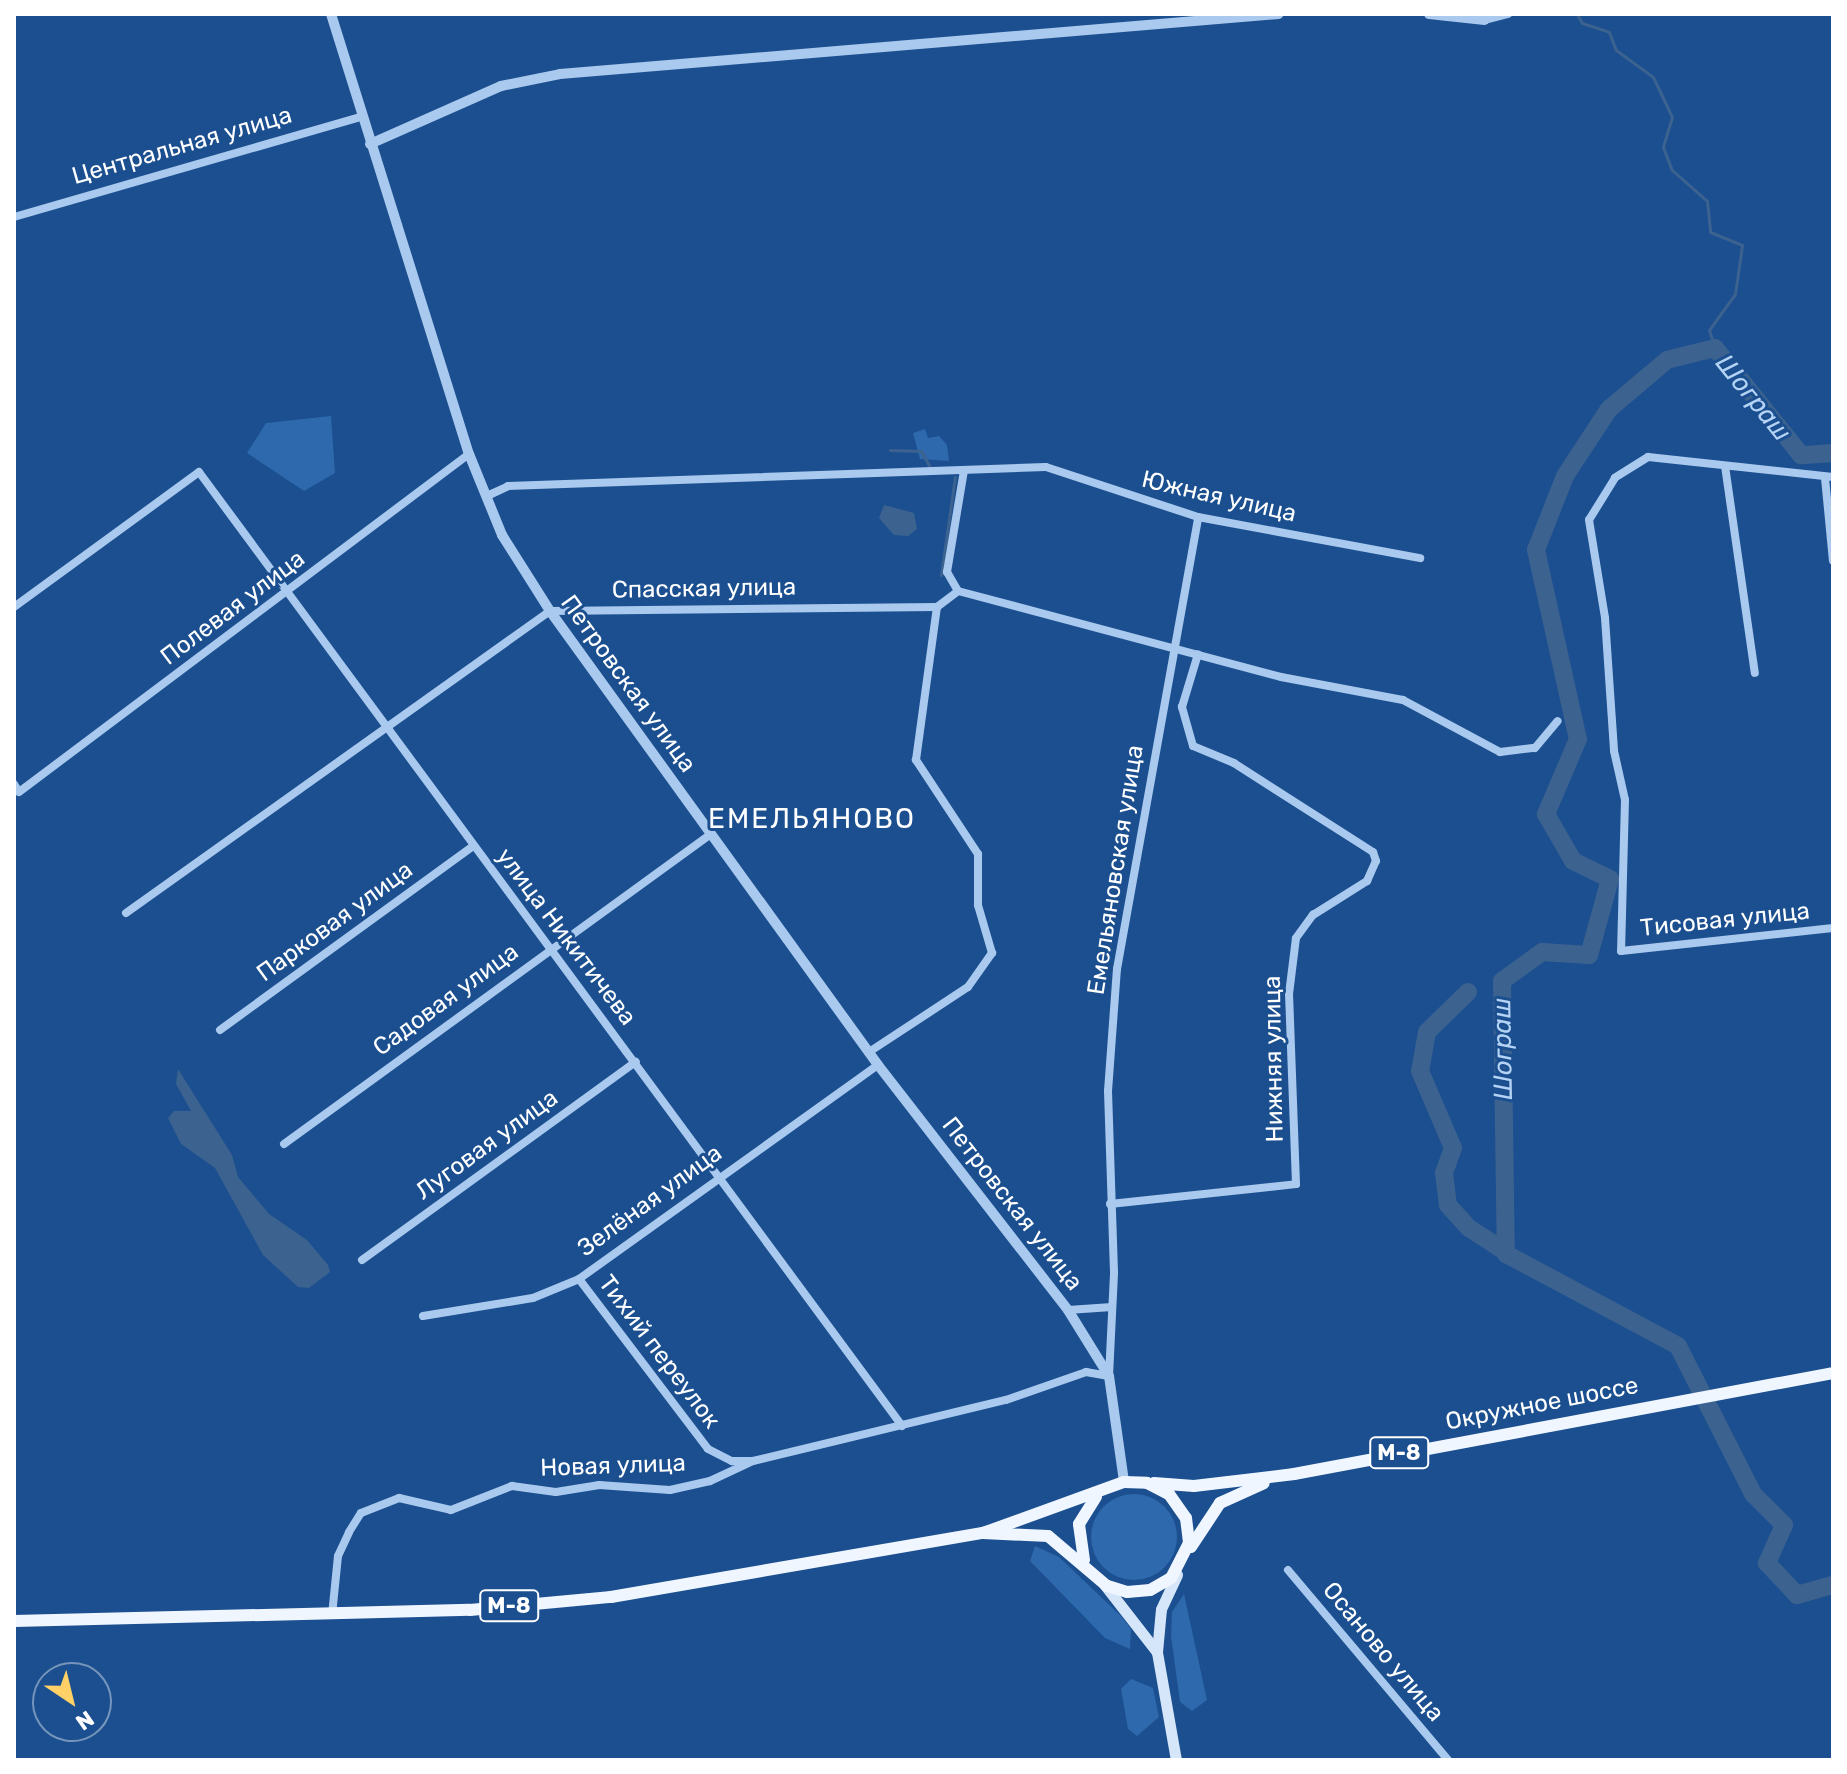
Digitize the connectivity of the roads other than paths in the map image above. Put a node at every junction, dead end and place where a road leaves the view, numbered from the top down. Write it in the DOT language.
graph roads {
  1 [pos="331,14"];
  2 [pos="1279,14"];
  3 [pos="1429,14"];
  4 [pos="1508,14"];
  5 [pos="1481,17"];
  6 [pos="361,117"];
  7 [pos="370,144"];
  8 [pos="14,217"];
  9 [pos="469,454"];
  10 [pos="1725,466"];
  11 [pos="964,470"];
  12 [pos="1829,478"];
  13 [pos="487,496"];
  14 [pos="1198,517"];
  15 [pos="1420,558"];
  16 [pos="1833,561"];
  17 [pos="958,591"];
  18 [pos="287,593"];
  19 [pos="14,607"];
  20 [pos="937,607"];
  21 [pos="550,611"];
  22 [pos="1175,648"];
  23 [pos="1198,654"];
  24 [pos="1755,673"];
  25 [pos="1558,721"];
  26 [pos="385,723"];
  27 [pos="17,788"];
  28 [pos="711,834"];
  29 [pos="473,846"];
  30 [pos="126,913"];
  31 [pos="1833,928"];
  32 [pos="550,949"];
  33 [pos="220,1030"];
  34 [pos="869,1052"];
  35 [pos="636,1062"];
  36 [pos="878,1065"];
  37 [pos="284,1144"];
  38 [pos="720,1173"];
  39 [pos="1110,1204"];
  40 [pos="362,1260"];
  41 [pos="579,1279"];
  42 [pos="1112,1307"];
  43 [pos="1068,1310"];
  44 [pos="423,1316"];
  45 [pos="1833,1373"];
  46 [pos="1109,1376"];
  47 [pos="902,1426"];
  48 [pos="753,1461"];
  49 [pos="1294,1474"];
  50 [pos="1124,1483"];
  51 [pos="983,1533"];
  52 [pos="1188,1554"];
  53 [pos="1087,1566"];
  54 [pos="1288,1570"];
  55 [pos="1178,1573"];
  56 [pos="1099,1580"];
  57 [pos="332,1615"];
  58 [pos="14,1621"];
  59 [pos="1157,1652"];
  60 [pos="1176,1760"];
  61 [pos="1448,1760"];
  1 -- 6 [label="street, Петровская улица"];
  2 -- 7 [label="street"];
  3 -- 5 [label="street"];
  4 -- 5 [label="street"];
  6 -- 7 [label="street, Петровская улица"];
  6 -- 8 [label="street, Центральная улица"];
  7 -- 9 [label="street, Петровская улица"];
  9 -- 13 [label="street, Петровская улица"];
  9 -- 18 [label="street, Полевая улица"];
  10 -- 12 [label="street"];
  10 -- 24 [label="street"];
  10 -- 31 [label="street, Тисовая улица"];
  11 -- 13 [label="street"];
  11 -- 14 [label="street, Южная улица"];
  11 -- 17 [label="street"];
  12 -- 16 [label="street"];
  13 -- 21 [label="street, Петровская улица"];
  14 -- 15 [label="street, Южная улица"];
  14 -- 22 [label="street, Емельяновская улица"];
  17 -- 20 [label="street"];
  17 -- 22 [label="street"];
  18 -- 19 [label="street, улица Никитичева"];
  18 -- 26 [label="street, улица Никитичева"];
  18 -- 27 [label="street, Полевая улица"];
  20 -- 21 [label="street, Спасская улица"];
  20 -- 34 [label="street"];
  21 -- 26 [label="street"];
  21 -- 28 [label="street, Петровская улица"];
  22 -- 23 [label="street"];
  22 -- 39 [label="street, Емельяновская улица"];
  23 -- 25 [label="street"];
  23 -- 39 [label="street, Нижняя улица"];
  26 -- 29 [label="street, улица Никитичева"];
  26 -- 30 [label="street"];
  28 -- 32 [label="street, Садовая улица"];
  28 -- 34 [label="street, Петровская улица"];
  29 -- 32 [label="street, улица Никитичева"];
  29 -- 33 [label="street, Парковая улица"];
  32 -- 35 [label="street, улица Никитичева"];
  32 -- 37 [label="street, Садовая улица"];
  34 -- 36 [label="street, Петровская улица"];
  35 -- 38 [label="street, улица Никитичева"];
  35 -- 40 [label="street, Луговая улица"];
  36 -- 38 [label="street, Зелёная улица"];
  36 -- 43 [label="street, Петровская улица"];
  38 -- 41 [label="street, Зелёная улица"];
  38 -- 47 [label="street, улица Никитичева"];
  39 -- 42 [label="street, Емельяновская улица"];
  41 -- 44 [label="street, Зелёная улица"];
  41 -- 48 [label="street, Тихий переулок"];
  42 -- 43 [label="street"];
  42 -- 46 [label="street, Емельяновская улица"];
  43 -- 46 [label="street, Петровская улица"];
  45 -- 49 [label="main road, Окружное шоссе / М-8"];
  46 -- 47 [label="street, Новая улица"];
  46 -- 50 [label="street, Петровская улица"];
  47 -- 48 [label="street, Новая улица"];
  48 -- 57 [label="street, Новая улица"];
  49 -- 50 [label="main road, Окружное шоссе / М-8"];
  49 -- 52 [label="main road, Окружное шоссе / М-8"];
  50 -- 51 [label="main road, М-8"];
  50 -- 52 [label="main road"];
  50 -- 53 [label="main road, М-8"];
  51 -- 53 [label="main road, М-8"];
  51 -- 57 [label="main road, М-8"];
  52 -- 55 [label="main road, М-8"];
  53 -- 56 [label="main road, М-8"];
  54 -- 61 [label="street, Осаново улица"];
  55 -- 56 [label="main road"];
  55 -- 59 [label="main road"];
  56 -- 59 [label="main road"];
  57 -- 58 [label="main road, М-8"];
  59 -- 60 [label="main road"];
}
